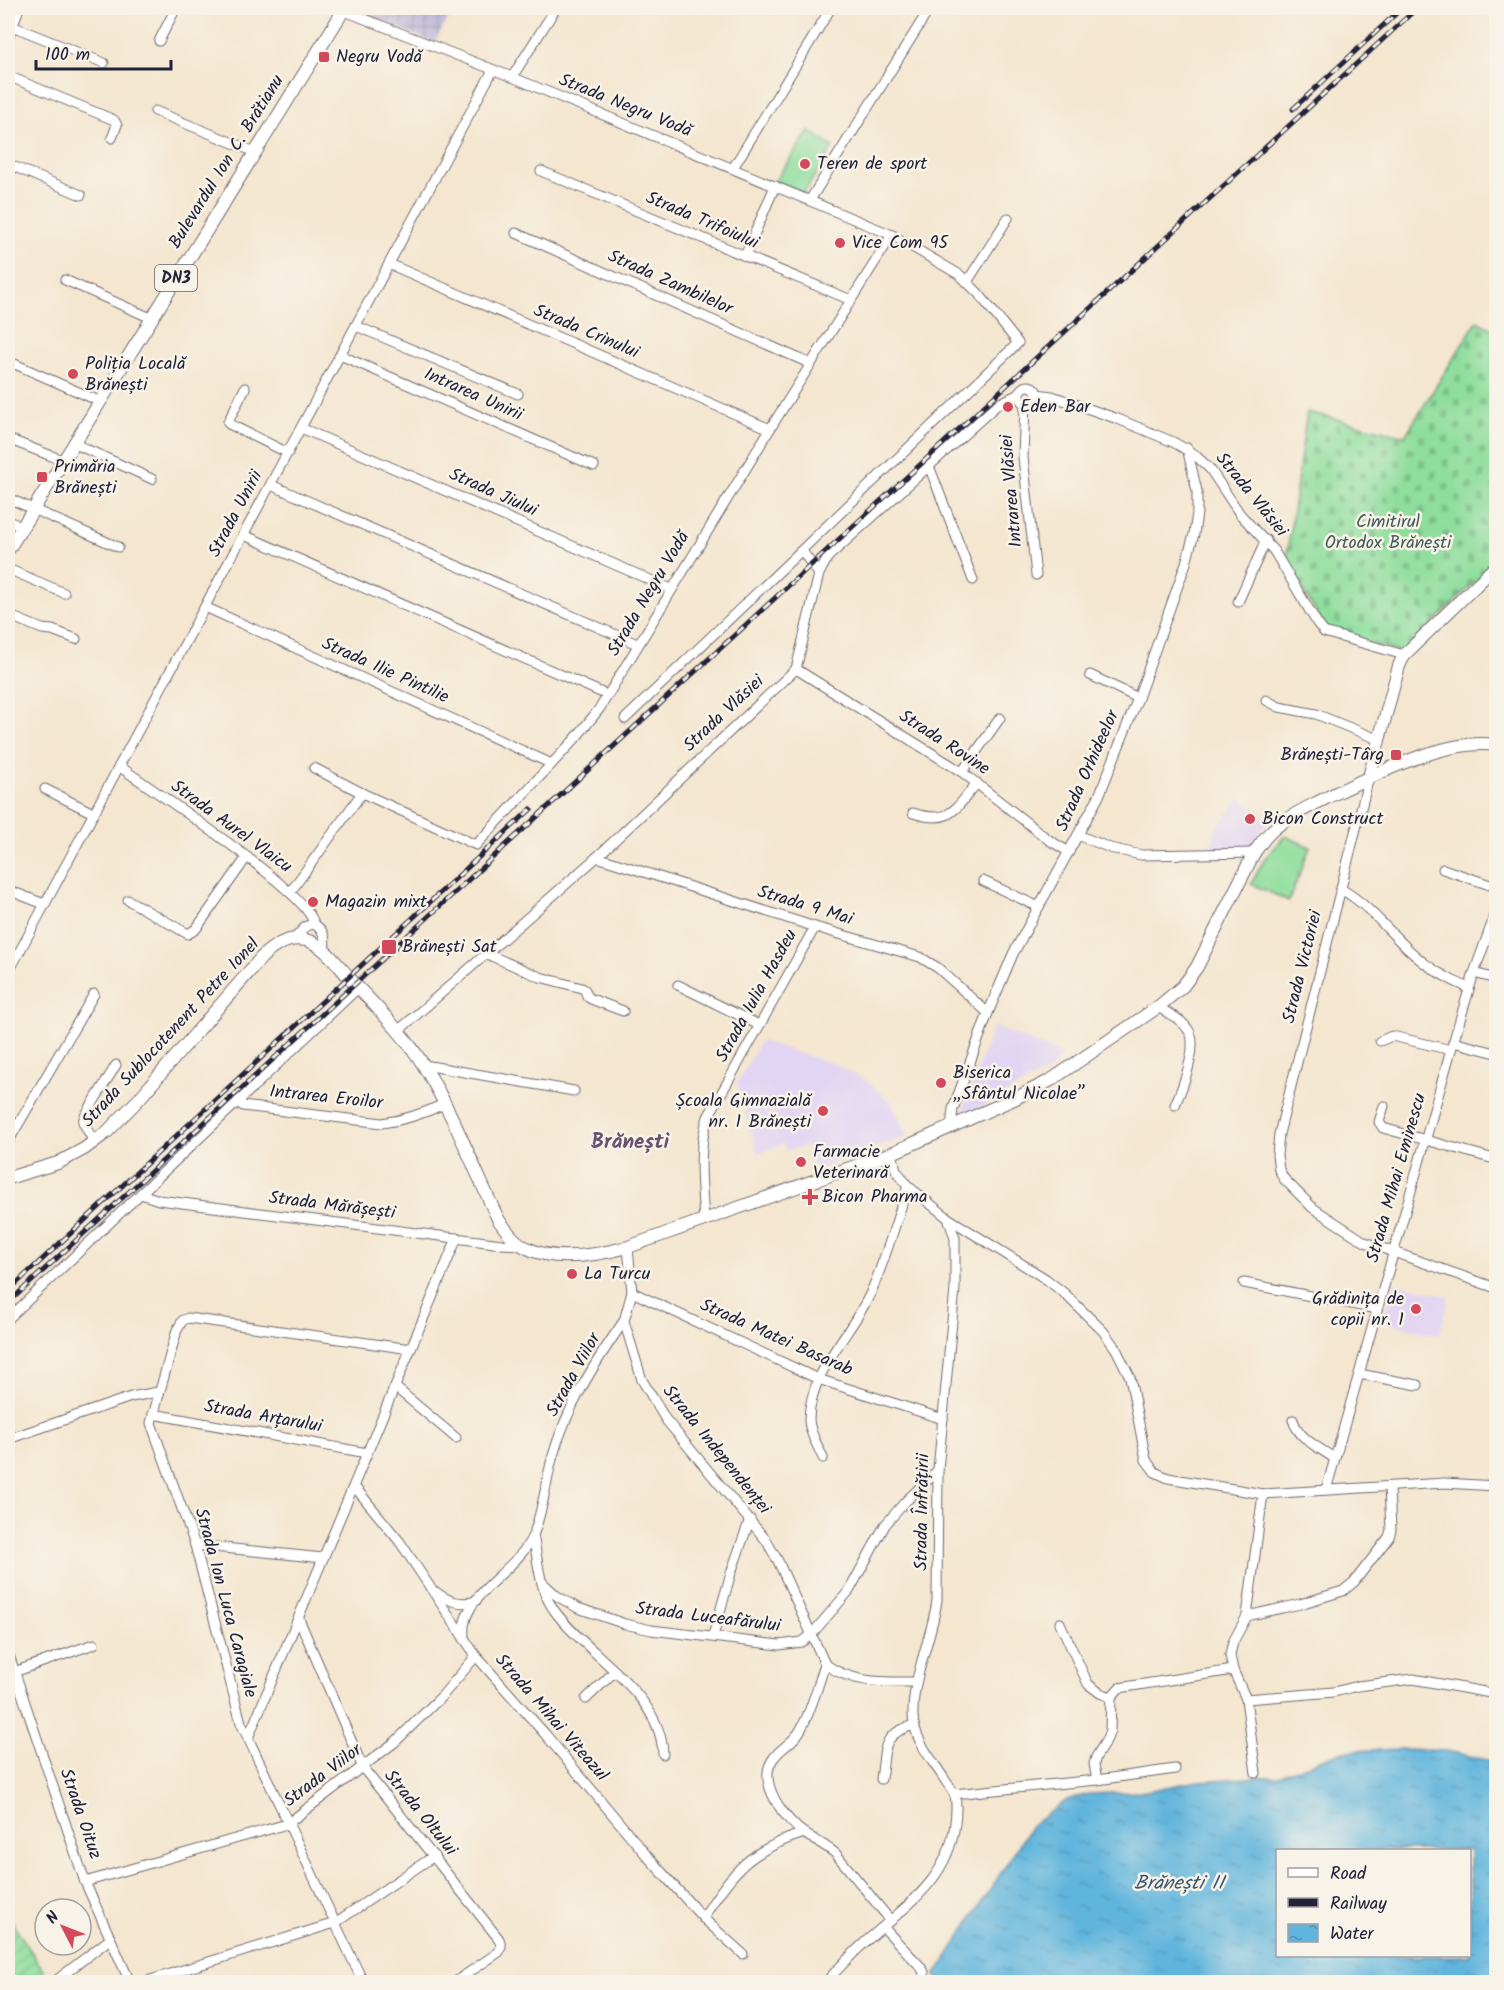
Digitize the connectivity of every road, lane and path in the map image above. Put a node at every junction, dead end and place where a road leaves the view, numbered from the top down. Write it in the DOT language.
graph roads {
  1 [pos="19,8"];
  2 [pos="176,8"];
  3 [pos="342,8"];
  4 [pos="556,8"];
  5 [pos="831,8"];
  6 [pos="930,8"];
  7 [pos="12,26"];
  8 [pos="8,39"];
  9 [pos="159,41"];
  10 [pos="104,63"];
  11 [pos="493,70"];
  12 [pos="8,76"];
  13 [pos="512,77"];
  14 [pos="155,111"];
  15 [pos="112,138"];
  16 [pos="255,152"];
  17 [pos="8,164"];
  18 [pos="733,168"];
  19 [pos="541,171"];
  20 [pos="775,186"];
  21 [pos="81,195"];
  22 [pos="810,200"];
  23 [pos="1008,218"];
  24 [pos="516,233"];
  25 [pos="892,235"];
  26 [pos="745,256"];
  27 [pos="389,264"];
  28 [pos="65,280"];
  29 [pos="967,282"];
  30 [pos="851,300"];
  31 [pos="151,318"];
  32 [pos="356,326"];
  33 [pos="340,355"];
  34 [pos="8,361"];
  35 [pos="811,364"];
  36 [pos="244,388"];
  37 [pos="518,394"];
  38 [pos="1019,394"];
  39 [pos="1037,394"];
  40 [pos="99,401"];
  41 [pos="1025,404"];
  42 [pos="301,428"];
  43 [pos="770,429"];
  44 [pos="8,439"];
  45 [pos="73,442"];
  46 [pos="1187,448"];
  47 [pos="288,453"];
  48 [pos="62,460"];
  49 [pos="594,466"];
  50 [pos="929,466"];
  51 [pos="152,479"];
  52 [pos="271,485"];
  53 [pos="8,498"];
  54 [pos="33,509"];
  55 [pos="8,521"];
  56 [pos="22,526"];
  57 [pos="244,535"];
  58 [pos="1266,540"];
  59 [pos="118,547"];
  60 [pos="8,550"];
  61 [pos="802,551"];
  62 [pos="1497,566"];
  63 [pos="8,569"];
  64 [pos="819,574"];
  65 [pos="1036,575"];
  66 [pos="973,580"];
  67 [pos="671,589"];
  68 [pos="64,593"];
  69 [pos="1238,602"];
  70 [pos="205,607"];
  71 [pos="8,615"];
  72 [pos="76,639"];
  73 [pos="637,644"];
  74 [pos="1404,655"];
  75 [pos="796,669"];
  76 [pos="1090,675"];
  77 [pos="608,695"];
  78 [pos="1138,698"];
  79 [pos="1266,700"];
  80 [pos="1000,718"];
  81 [pos="625,719"];
  82 [pos="1380,740"];
  83 [pos="1497,745"];
  84 [pos="552,764"];
  85 [pos="119,766"];
  86 [pos="314,768"];
  87 [pos="962,772"];
  88 [pos="1369,777"];
  89 [pos="977,783"];
  90 [pos="45,789"];
  91 [pos="362,793"];
  92 [pos="93,813"];
  93 [pos="913,813"];
  94 [pos="1078,835"];
  95 [pos="1069,852"];
  96 [pos="1254,853"];
  97 [pos="247,856"];
  98 [pos="597,857"];
  99 [pos="1443,869"];
  100 [pos="983,881"];
  101 [pos="1497,887"];
  102 [pos="1341,889"];
  103 [pos="8,890"];
  104 [pos="291,891"];
  105 [pos="128,900"];
  106 [pos="44,904"];
  107 [pos="1038,907"];
  108 [pos="1497,912"];
  109 [pos="314,924"];
  110 [pos="815,927"];
  111 [pos="294,939"];
  112 [pos="324,951"];
  113 [pos="487,954"];
  114 [pos="8,973"];
  115 [pos="1474,973"];
  116 [pos="1497,979"];
  117 [pos="678,986"];
  118 [pos="358,988"];
  119 [pos="1469,988"];
  120 [pos="94,994"];
  121 [pos="1158,1007"];
  122 [pos="623,1011"];
  123 [pos="988,1013"];
  124 [pos="759,1025"];
  125 [pos="398,1031"];
  126 [pos="1380,1041"];
  127 [pos="1452,1046"];
  128 [pos="1497,1053"];
  129 [pos="116,1065"];
  130 [pos="424,1065"];
  131 [pos="574,1091"];
  132 [pos="238,1101"];
  133 [pos="444,1104"];
  134 [pos="1175,1105"];
  135 [pos="1384,1106"];
  136 [pos="951,1127"];
  137 [pos="1424,1140"];
  138 [pos="8,1142"];
  139 [pos="94,1142"];
  140 [pos="892,1153"];
  141 [pos="1494,1160"];
  142 [pos="8,1178"];
  143 [pos="908,1186"];
  144 [pos="141,1194"];
  145 [pos="948,1218"];
  146 [pos="704,1220"];
  147 [pos="457,1238"];
  148 [pos="521,1245"];
  149 [pos="628,1247"];
  150 [pos="1392,1252"];
  151 [pos="1244,1283"];
  152 [pos="1497,1288"];
  153 [pos="632,1292"];
  154 [pos="1377,1309"];
  155 [pos="8,1319"];
  156 [pos="624,1321"];
  157 [pos="411,1349"];
  158 [pos="1359,1374"];
  159 [pos="818,1379"];
  160 [pos="1418,1385"];
  161 [pos="395,1387"];
  162 [pos="158,1392"];
  163 [pos="153,1414"];
  164 [pos="943,1419"];
  165 [pos="1293,1420"];
  166 [pos="456,1438"];
  167 [pos="8,1439"];
  168 [pos="367,1453"];
  169 [pos="823,1458"];
  170 [pos="1334,1458"];
  171 [pos="938,1470"];
  172 [pos="354,1486"];
  173 [pos="1497,1486"];
  174 [pos="1389,1487"];
  175 [pos="1326,1490"];
  176 [pos="1263,1494"];
  177 [pos="750,1519"];
  178 [pos="533,1535"];
  179 [pos="195,1545"];
  180 [pos="323,1558"];
  181 [pos="543,1583"];
  182 [pos="430,1587"];
  183 [pos="476,1601"];
  184 [pos="1248,1616"];
  185 [pos="299,1619"];
  186 [pos="1060,1623"];
  187 [pos="811,1635"];
  188 [pos="713,1636"];
  189 [pos="464,1641"];
  190 [pos="94,1644"];
  191 [pos="8,1652"];
  192 [pos="476,1656"];
  193 [pos="825,1664"];
  194 [pos="1233,1670"];
  195 [pos="615,1671"];
  196 [pos="14,1672"];
  197 [pos="916,1682"];
  198 [pos="1497,1694"];
  199 [pos="1111,1697"];
  200 [pos="586,1699"];
  201 [pos="1246,1699"];
  202 [pos="914,1725"];
  203 [pos="248,1738"];
  204 [pos="663,1754"];
  205 [pos="363,1768"];
  206 [pos="1175,1769"];
  207 [pos="1256,1773"];
  208 [pos="881,1779"];
  209 [pos="1096,1780"];
  210 [pos="954,1794"];
  211 [pos="287,1824"];
  212 [pos="804,1833"];
  213 [pos="434,1856"];
  214 [pos="85,1882"];
  215 [pos="703,1918"];
  216 [pos="335,1923"];
  217 [pos="887,1924"];
  218 [pos="110,1939"];
  219 [pos="742,1954"];
  220 [pos="469,1978"];
  221 [pos="54,1983"];
  222 [pos="130,1983"];
  223 [pos="144,1983"];
  224 [pos="363,1983"];
  225 [pos="455,1983"];
  226 [pos="826,1983"];
  227 [pos="922,1983"];
  1 -- 7 [label="street"];
  2 -- 9 [label="street"];
  3 -- 11 [label="street, Strada Negru Vodă"];
  3 -- 16 [label="main road, Bulevardul Ion C. Brătianu / DN3"];
  4 -- 13 [label="street"];
  5 -- 18 [label="street"];
  6 -- 22 [label="street"];
  7 -- 8 [label="street"];
  7 -- 10 [label="street"];
  11 -- 13 [label="street, Strada Negru Vodă"];
  11 -- 27 [label="street, Strada Unirii"];
  12 -- 15 [label="street"];
  13 -- 18 [label="street, Strada Negru Vodă"];
  14 -- 16 [label="street"];
  16 -- 31 [label="main road, Bulevardul Ion C. Brătianu / DN3"];
  17 -- 21 [label="street"];
  18 -- 20 [label="street, Strada Negru Vodă"];
  19 -- 26 [label="street, Strada Trifoiului"];
  20 -- 22 [label="street, Strada Negru Vodă"];
  20 -- 26 [label="street"];
  22 -- 25 [label="street, Strada Negru Vodă"];
  23 -- 29 [label="street"];
  24 -- 35 [label="street, Strada Zambilelor"];
  25 -- 29 [label="street, Strada Negru Vodă"];
  25 -- 30 [label="street, Strada Negru Vodă"];
  26 -- 30 [label="street, Strada Trifoiului"];
  27 -- 32 [label="street, Strada Unirii"];
  27 -- 43 [label="street, Strada Crinului"];
  28 -- 31 [label="street"];
  29 -- 61 [label="street, Strada Negru Vodă"];
  30 -- 35 [label="street, Strada Negru Vodă"];
  31 -- 40 [label="main road, Bulevardul Ion C. Brătianu / DN3"];
  32 -- 33 [label="street, Strada Unirii"];
  32 -- 37 [label="street"];
  33 -- 42 [label="street, Strada Unirii"];
  33 -- 49 [label="street, Intrarea Unirii"];
  34 -- 40 [label="street"];
  35 -- 43 [label="street, Strada Negru Vodă"];
  36 -- 47 [label="street"];
  38 -- 39 [label="street"];
  38 -- 41 [label="street"];
  38 -- 50 [label="street"];
  39 -- 41 [label="street"];
  39 -- 46 [label="street, Strada Vlăsiei"];
  40 -- 45 [label="main road, Bulevardul Ion C. Brătianu / DN3"];
  41 -- 65 [label="street, Intrarea Vlăsiei"];
  42 -- 47 [label="street, Strada Unirii"];
  42 -- 67 [label="street, Strada Jiului"];
  43 -- 67 [label="street, Strada Negru Vodă"];
  44 -- 48 [label="street"];
  45 -- 48 [label="main road, Bulevardul Ion C. Brătianu / DN3"];
  45 -- 51 [label="street"];
  46 -- 58 [label="street, Strada Vlăsiei"];
  46 -- 78 [label="street, Strada Orhideelor"];
  47 -- 52 [label="street, Strada Unirii"];
  48 -- 54 [label="main road, Bulevardul Ion C. Brătianu / DN3"];
  50 -- 64 [label="street"];
  50 -- 66 [label="street"];
  52 -- 57 [label="street, Strada Unirii"];
  52 -- 73 [label="street"];
  53 -- 54 [label="street"];
  54 -- 56 [label="main road, Bulevardul Ion C. Brătianu / DN3"];
  54 -- 59 [label="street"];
  55 -- 56 [label="street"];
  56 -- 60 [label="main road, Bulevardul Ion C. Brătianu / DN3"];
  57 -- 70 [label="street, Strada Unirii"];
  57 -- 77 [label="street"];
  58 -- 69 [label="street"];
  58 -- 74 [label="street, Strada Vlăsiei"];
  61 -- 64 [label="street"];
  61 -- 81 [label="street"];
  62 -- 74 [label="main road, Strada Victoriei"];
  63 -- 68 [label="street"];
  64 -- 75 [label="street"];
  67 -- 73 [label="street, Strada Negru Vodă"];
  70 -- 84 [label="street, Strada Ilie Pintilie"];
  70 -- 85 [label="street, Strada Unirii"];
  71 -- 72 [label="street"];
  73 -- 77 [label="street, Strada Negru Vodă"];
  74 -- 82 [label="main road, Strada Victoriei"];
  75 -- 87 [label="street, Strada Rovine"];
  75 -- 98 [label="street, Strada Vlăsiei"];
  76 -- 78 [label="street"];
  77 -- 84 [label="street, Strada Negru Vodă"];
  78 -- 94 [label="street, Strada Orhideelor"];
  79 -- 82 [label="street"];
  80 -- 87 [label="street"];
  82 -- 88 [label="main road, Strada Victoriei"];
  83 -- 88 [label="main road"];
  84 -- 91 [label="street, Strada Negru Vodă"];
  85 -- 92 [label="street, Strada Unirii"];
  85 -- 97 [label="street, Strada Aurel Vlaicu"];
  86 -- 91 [label="street, Strada Negru Vodă"];
  87 -- 89 [label="street, Strada Rovine"];
  88 -- 96 [label="main road"];
  88 -- 102 [label="street, Strada Victoriei"];
  89 -- 93 [label="street"];
  89 -- 95 [label="street, Strada Rovine"];
  90 -- 92 [label="street"];
  91 -- 104 [label="street"];
  92 -- 106 [label="street, Strada Unirii"];
  94 -- 95 [label="street, Strada Orhideelor"];
  94 -- 96 [label="street"];
  95 -- 107 [label="street, Strada Orhideelor"];
  96 -- 121 [label="main road"];
  97 -- 104 [label="street, Strada Aurel Vlaicu"];
  97 -- 105 [label="street"];
  98 -- 110 [label="street, Strada 9 Mai"];
  98 -- 113 [label="street, Strada Vlăsiei"];
  99 -- 101 [label="street"];
  100 -- 107 [label="street"];
  102 -- 119 [label="street"];
  102 -- 150 [label="street, Strada Victoriei"];
  103 -- 106 [label="street"];
  104 -- 109 [label="street, Strada Aurel Vlaicu"];
  106 -- 114 [label="street, Strada Unirii"];
  107 -- 123 [label="street, Strada Orhideelor"];
  108 -- 115 [label="street, Strada Mihai Eminescu"];
  109 -- 111 [label="street, Strada Sublocotenent Petre Ionel"];
  109 -- 112 [label="street"];
  110 -- 123 [label="street, Strada 9 Mai"];
  110 -- 124 [label="street, Strada Iulia Hasdeu"];
  111 -- 112 [label="main road"];
  111 -- 139 [label="main road, Strada Sublocotenent Petre Ionel"];
  112 -- 118 [label="main road"];
  113 -- 122 [label="street"];
  113 -- 125 [label="street, Strada Vlăsiei"];
  115 -- 116 [label="street"];
  115 -- 119 [label="street, Strada Mihai Eminescu"];
  117 -- 124 [label="street"];
  118 -- 125 [label="main road"];
  118 -- 132 [label="street"];
  119 -- 127 [label="street, Strada Mihai Eminescu"];
  120 -- 138 [label="street"];
  121 -- 134 [label="street"];
  121 -- 136 [label="main road"];
  123 -- 136 [label="street, Strada Orhideelor"];
  124 -- 146 [label="street, Strada Iulia Hasdeu"];
  125 -- 130 [label="main road"];
  126 -- 127 [label="street"];
  127 -- 128 [label="street"];
  127 -- 137 [label="street, Strada Mihai Eminescu"];
  129 -- 139 [label="street"];
  130 -- 131 [label="street"];
  130 -- 133 [label="main road"];
  132 -- 133 [label="street, Intrarea Eroilor"];
  132 -- 144 [label="street"];
  133 -- 148 [label="main road"];
  135 -- 137 [label="street"];
  136 -- 140 [label="main road"];
  137 -- 141 [label="street"];
  137 -- 150 [label="street, Strada Mihai Eminescu"];
  139 -- 142 [label="main road, Strada Sublocotenent Petre Ionel"];
  140 -- 143 [label="street"];
  140 -- 146 [label="main road"];
  143 -- 145 [label="street"];
  143 -- 159 [label="street"];
  144 -- 147 [label="street, Strada Mărășești"];
  144 -- 155 [label="street"];
  145 -- 164 [label="street, Strada Înfrățirii"];
  145 -- 176 [label="street"];
  146 -- 149 [label="main road"];
  147 -- 148 [label="street, Strada Mărășești"];
  147 -- 157 [label="street, Strada Ion Luca Caragiale"];
  148 -- 149 [label="main road"];
  149 -- 153 [label="street"];
  150 -- 152 [label="street, Strada Victoriei"];
  150 -- 154 [label="street, Strada Mihai Eminescu"];
  151 -- 154 [label="street"];
  153 -- 156 [label="street"];
  153 -- 159 [label="street, Strada Matei Basarab"];
  154 -- 158 [label="street, Strada Mihai Eminescu"];
  156 -- 177 [label="street, Strada Independenței"];
  156 -- 178 [label="street, Strada Viilor"];
  157 -- 161 [label="street, Strada Ion Luca Caragiale"];
  157 -- 162 [label="street, Strada Ion Luca Caragiale"];
  158 -- 160 [label="street"];
  158 -- 170 [label="street, Strada Mihai Eminescu"];
  159 -- 164 [label="street, Strada Matei Basarab"];
  159 -- 169 [label="street"];
  161 -- 166 [label="street"];
  161 -- 168 [label="street, Strada Ion Luca Caragiale"];
  162 -- 163 [label="street, Strada Ion Luca Caragiale"];
  162 -- 167 [label="street"];
  163 -- 168 [label="street, Strada Arțarului"];
  163 -- 179 [label="street, Strada Ion Luca Caragiale"];
  164 -- 171 [label="street, Strada Înfrățirii"];
  165 -- 170 [label="street"];
  168 -- 172 [label="street, Strada Ion Luca Caragiale"];
  170 -- 175 [label="street, Strada Mihai Eminescu"];
  171 -- 187 [label="street"];
  171 -- 197 [label="street, Strada Înfrățirii"];
  172 -- 180 [label="street, Strada Ion Luca Caragiale"];
  172 -- 182 [label="street, Strada Mihai Viteazul"];
  173 -- 174 [label="street"];
  174 -- 175 [label="street"];
  174 -- 184 [label="street"];
  175 -- 176 [label="street"];
  176 -- 184 [label="street"];
  177 -- 187 [label="street, Strada Independenței"];
  177 -- 188 [label="street"];
  178 -- 181 [label="street"];
  178 -- 183 [label="street, Strada Viilor"];
  179 -- 180 [label="street"];
  179 -- 203 [label="street, Strada Ion Luca Caragiale"];
  180 -- 185 [label="street, Strada Ion Luca Caragiale"];
  181 -- 188 [label="street, Strada Luceafărului"];
  181 -- 195 [label="street"];
  182 -- 183 [label="street"];
  182 -- 189 [label="street, Strada Mihai Viteazul"];
  183 -- 189 [label="street"];
  184 -- 194 [label="street"];
  185 -- 203 [label="street, Strada Ion Luca Caragiale"];
  185 -- 205 [label="street, Strada Oltului"];
  186 -- 199 [label="street"];
  187 -- 188 [label="street, Strada Luceafărului"];
  187 -- 193 [label="street, Strada Independenței"];
  189 -- 192 [label="street, Strada Mihai Viteazul"];
  190 -- 196 [label="street"];
  191 -- 196 [label="street, Strada Oituz"];
  192 -- 205 [label="street, Strada Viilor"];
  192 -- 215 [label="street, Strada Mihai Viteazul"];
  193 -- 197 [label="street"];
  193 -- 212 [label="street"];
  194 -- 199 [label="street"];
  194 -- 201 [label="street"];
  195 -- 200 [label="street"];
  195 -- 204 [label="street"];
  196 -- 214 [label="street, Strada Oituz"];
  197 -- 202 [label="street, Strada Înfrățirii"];
  198 -- 201 [label="street"];
  199 -- 209 [label="street"];
  201 -- 207 [label="street"];
  202 -- 208 [label="street"];
  202 -- 210 [label="street, Strada Înfrățirii"];
  203 -- 211 [label="street, Strada Ion Luca Caragiale"];
  205 -- 211 [label="street, Strada Viilor"];
  205 -- 213 [label="street, Strada Oltului"];
  206 -- 209 [label="street"];
  209 -- 210 [label="street"];
  210 -- 217 [label="street"];
  211 -- 214 [label="street, Strada Viilor"];
  211 -- 216 [label="street, Strada Ion Luca Caragiale"];
  212 -- 215 [label="street"];
  212 -- 217 [label="street"];
  213 -- 216 [label="street"];
  213 -- 220 [label="street, Strada Oltului"];
  214 -- 218 [label="street, Strada Oituz"];
  215 -- 219 [label="street, Strada Mihai Viteazul"];
  216 -- 223 [label="street"];
  216 -- 224 [label="street, Strada Ion Luca Caragiale"];
  217 -- 226 [label="street"];
  217 -- 227 [label="street"];
  218 -- 221 [label="street"];
  218 -- 222 [label="street, Strada Oituz"];
  220 -- 225 [label="street"];
}
